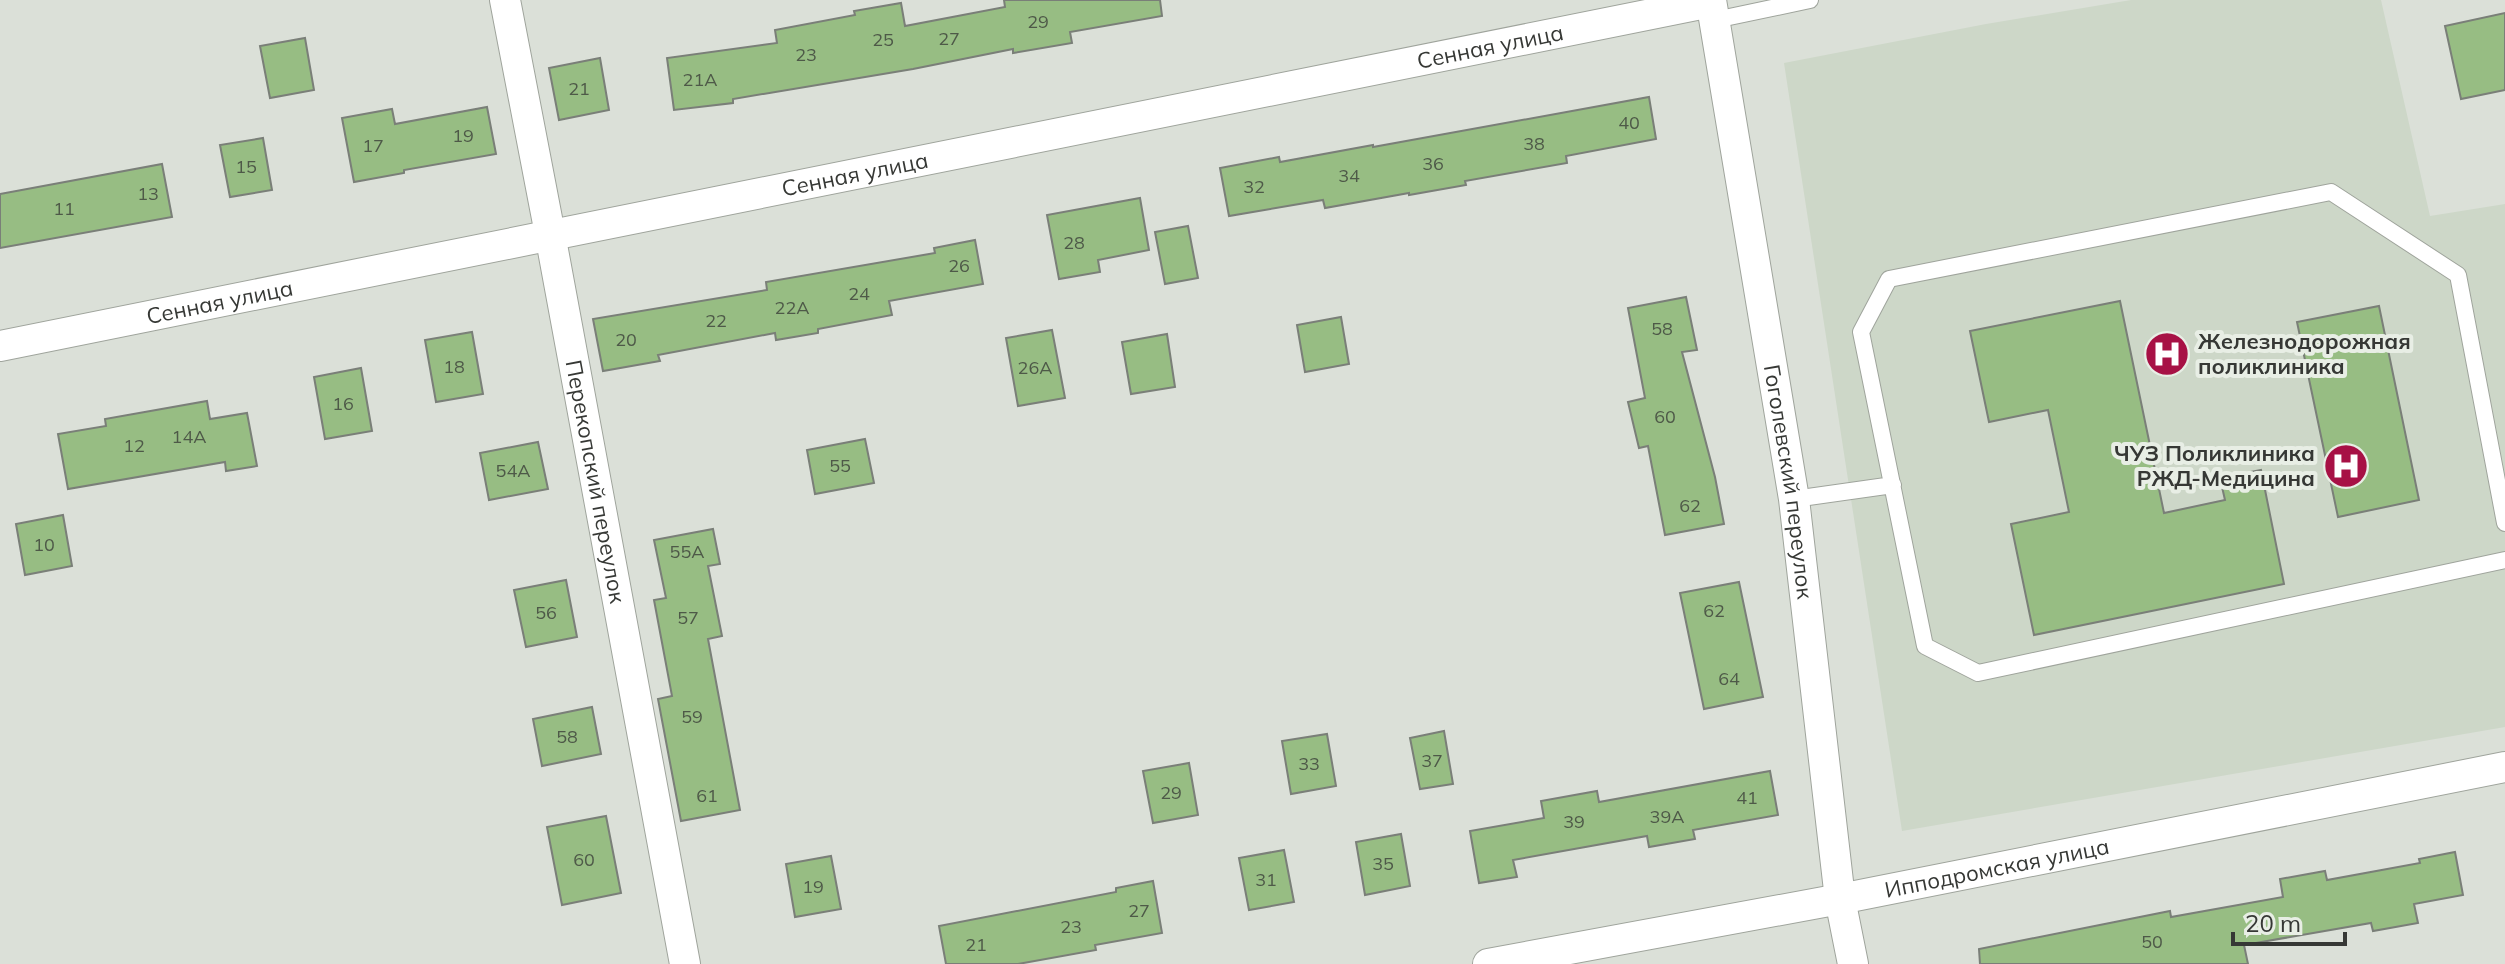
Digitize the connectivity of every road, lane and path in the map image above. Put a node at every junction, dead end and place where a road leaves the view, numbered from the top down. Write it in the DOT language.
graph roads {
  1 [pos="505,0"];
  2 [pos="1810,0"];
  3 [pos="1712,8"];
  4 [pos="550,234"];
  5 [pos="0,346"];
  6 [pos="1893,485"];
  7 [pos="1794,499"];
  8 [pos="2505,523"];
  9 [pos="2505,560"];
  10 [pos="2505,767"];
  11 [pos="1840,899"];
  12 [pos="685,964"];
  13 [pos="1488,964"];
  14 [pos="1853,964"];
  1 -- 4 [label="street, Перекопский переулок"];
  2 -- 3 [label="lane"];
  3 -- 4 [label="street, Сенная улица"];
  3 -- 7 [label="street, Гоголевский переулок"];
  4 -- 5 [label="street, Сенная улица"];
  4 -- 12 [label="street, Перекопский переулок"];
  6 -- 7 [label="lane"];
  6 -- 8 [label="lane"];
  6 -- 9 [label="lane"];
  7 -- 11 [label="street, Гоголевский переулок"];
  10 -- 11 [label="street, Ипподромская улица"];
  11 -- 13 [label="street, Ипподромская улица"];
  11 -- 14 [label="street, Гоголевский переулок"];
}
